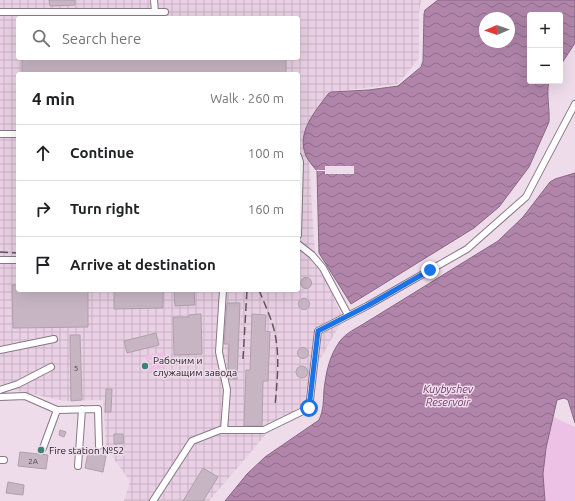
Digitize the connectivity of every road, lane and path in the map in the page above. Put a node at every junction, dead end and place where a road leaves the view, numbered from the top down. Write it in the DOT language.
graph roads {
  1 [pos="154,0"];
  2 [pos="0,12"];
  3 [pos="155,12"];
  4 [pos="165,12"];
  5 [pos="575,104"];
  6 [pos="0,134"];
  7 [pos="16,134"];
  8 [pos="300,246"];
  9 [pos="0,260"];
  10 [pos="16,260"];
  11 [pos="223,292"];
  12 [pos="348,315"];
  13 [pos="54,339"];
  14 [pos="0,350"];
  15 [pos="51,367"];
  16 [pos="0,390"];
  17 [pos="0,397"];
  18 [pos="82,409"];
  19 [pos="57,410"];
  20 [pos="224,430"];
  21 [pos="99,446"];
  22 [pos="43,448"];
  23 [pos="78,466"];
  24 [pos="153,501"];
  1 -- 3 [label="street"];
  2 -- 3 [label="street"];
  3 -- 4 [label="street"];
  5 -- 12 [label="street"];
  6 -- 7 [label="street"];
  8 -- 12 [label="street"];
  9 -- 10 [label="street"];
  11 -- 20 [label="street"];
  12 -- 20 [label="street"];
  13 -- 14 [label="street"];
  15 -- 16 [label="street"];
  17 -- 19 [label="street"];
  18 -- 19 [label="street"];
  18 -- 21 [label="street"];
  18 -- 23 [label="street"];
  19 -- 22 [label="street"];
  20 -- 24 [label="street"];
}
